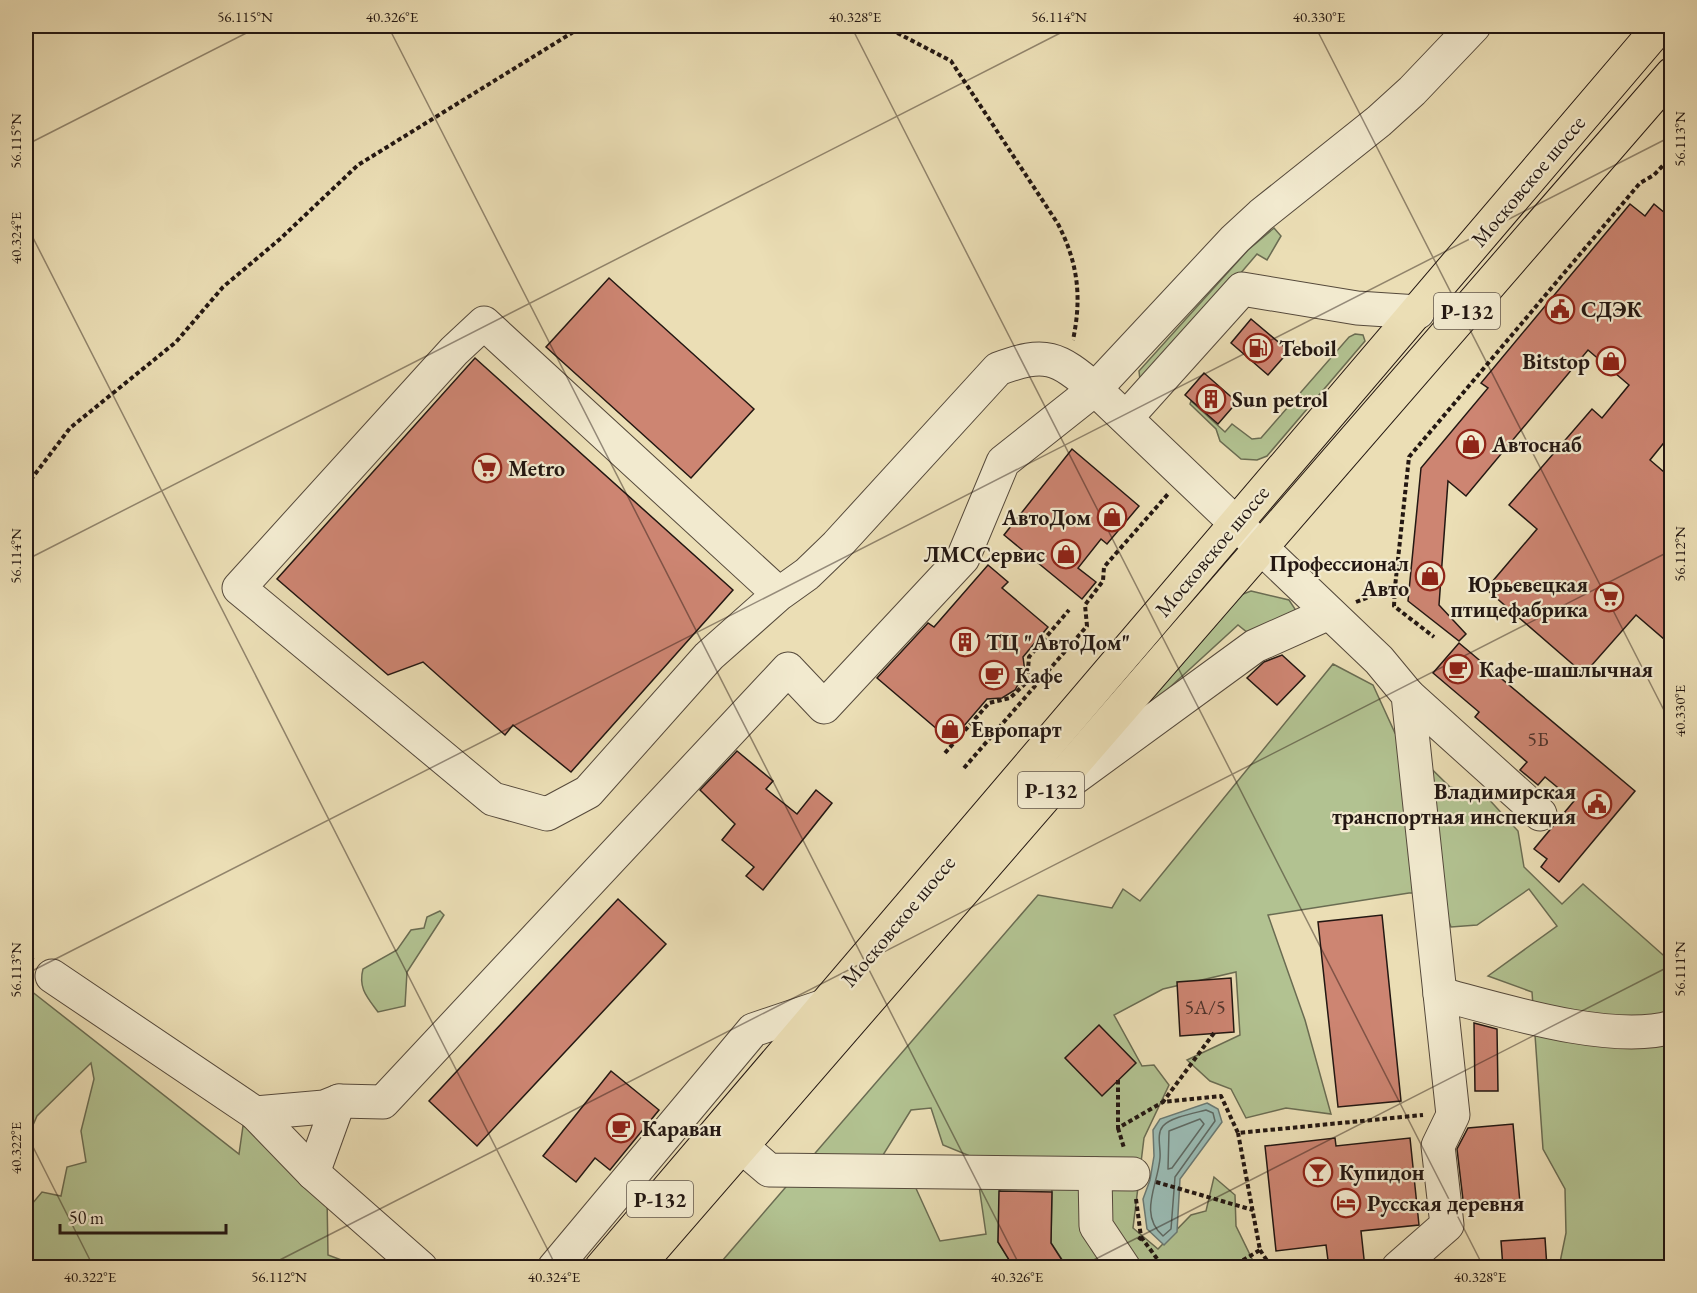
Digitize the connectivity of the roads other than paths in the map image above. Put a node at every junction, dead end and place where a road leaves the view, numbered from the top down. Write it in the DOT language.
graph roads {
  1 [pos="1474,26"];
  2 [pos="1660,26"];
  3 [pos="1671,74"];
  4 [pos="1418,312"];
  5 [pos="1095,389"];
  6 [pos="1126,418"];
  7 [pos="1235,523"];
  8 [pos="1261,547"];
  9 [pos="779,594"];
  10 [pos="1329,613"];
  11 [pos="1407,695"];
  12 [pos="1030,813"];
  13 [pos="1540,814"];
  14 [pos="52,976"];
  15 [pos="1440,994"];
  16 [pos="827,1005"];
  17 [pos="1671,1027"];
  18 [pos="339,1101"];
  19 [pos="255,1113"];
  20 [pos="742,1147"];
  21 [pos="313,1173"];
  22 [pos="1095,1174"];
  23 [pos="1142,1177"];
  24 [pos="421,1268"];
  25 [pos="554,1268"];
  26 [pos="601,1268"];
  27 [pos="636,1268"];
  28 [pos="1124,1268"];
  29 [pos="1398,1268"];
  1 -- 5 [label="street"];
  2 -- 4 [label="highway, Московское шоссе / Р-132"];
  3 -- 8 [label="highway, Московское шоссе / Р-132"];
  4 -- 6 [label="street"];
  4 -- 7 [label="highway, Московское шоссе / Р-132"];
  5 -- 6 [label="street"];
  5 -- 9 [label="street"];
  5 -- 18 [label="street"];
  6 -- 7 [label="street"];
  7 -- 8 [label="street"];
  7 -- 16 [label="highway, Московское шоссе / Р-132"];
  8 -- 10 [label="street"];
  8 -- 12 [label="highway, Московское шоссе / Р-132"];
  9 -- 9 [label="street"];
  10 -- 11 [label="street"];
  10 -- 12 [label="street"];
  11 -- 13 [label="street"];
  11 -- 15 [label="street"];
  12 -- 20 [label="highway, Московское шоссе / Р-132"];
  14 -- 19 [label="street"];
  15 -- 17 [label="street"];
  15 -- 29 [label="street"];
  16 -- 25 [label="street"];
  16 -- 26 [label="highway, Московское шоссе / Р-132"];
  18 -- 19 [label="street"];
  18 -- 21 [label="street"];
  19 -- 21 [label="street"];
  20 -- 22 [label="street"];
  20 -- 27 [label="highway, Московское шоссе / Р-132"];
  21 -- 24 [label="street"];
  22 -- 23 [label="street"];
  22 -- 28 [label="street"];
}
